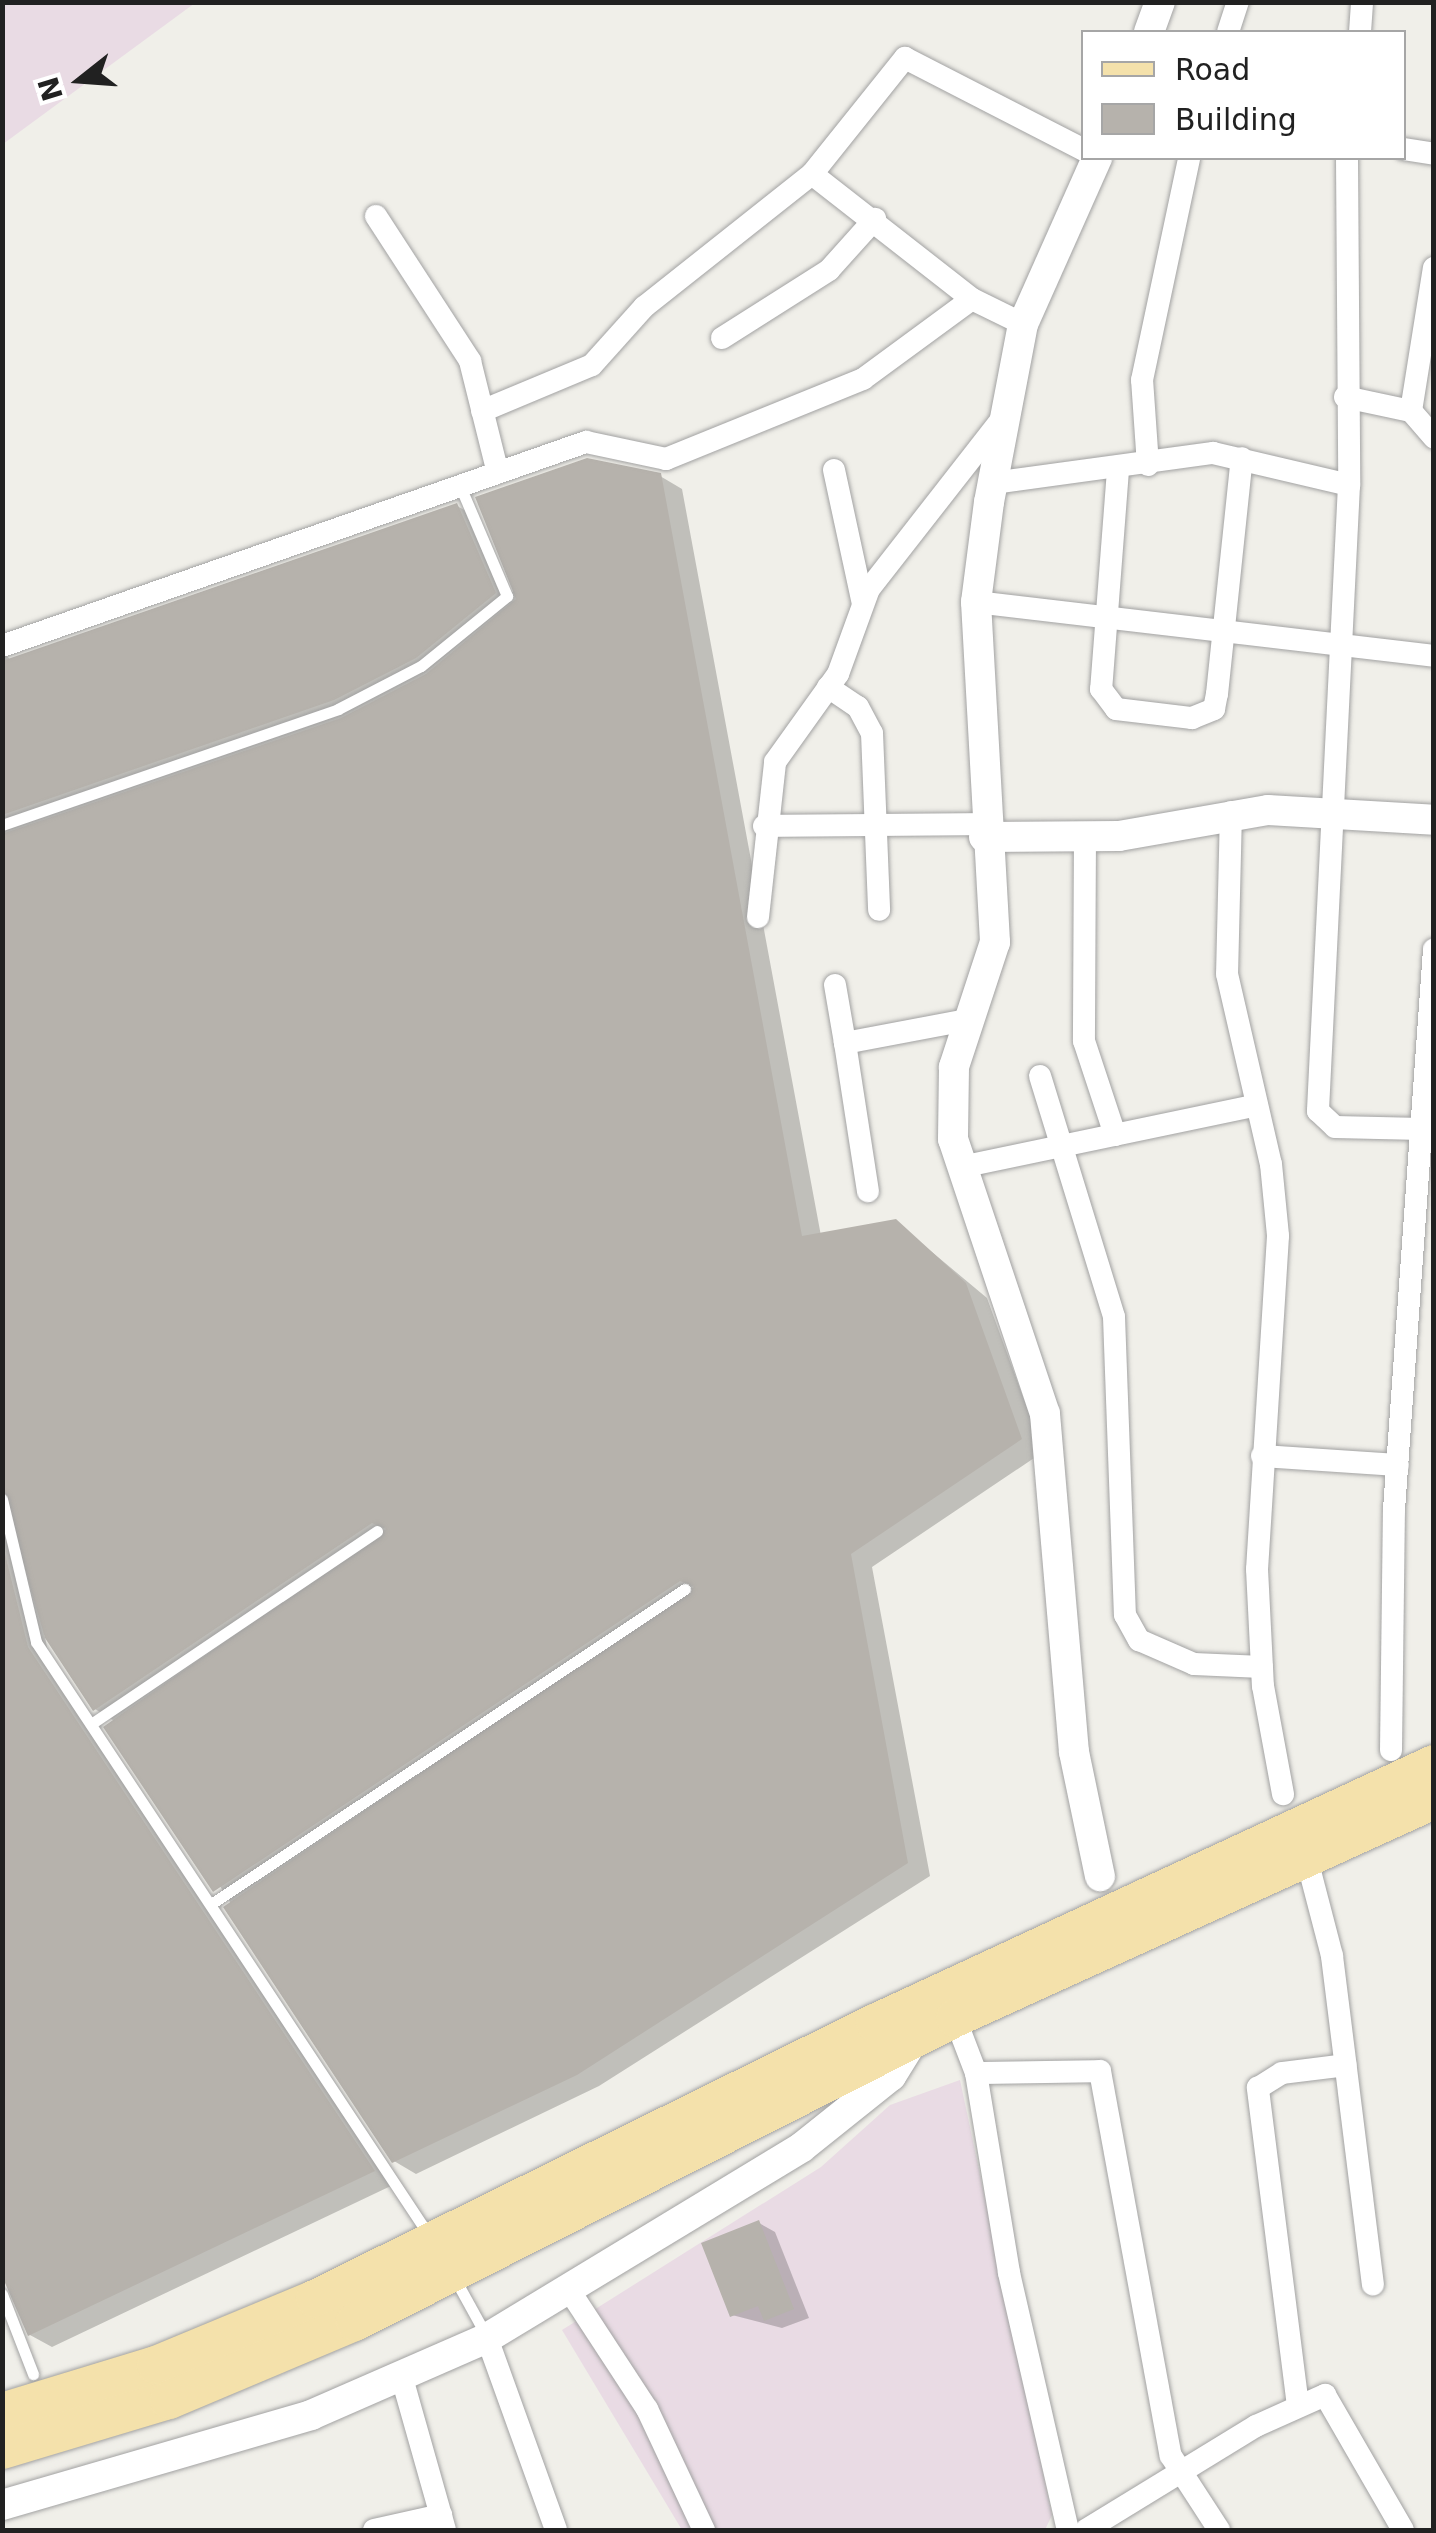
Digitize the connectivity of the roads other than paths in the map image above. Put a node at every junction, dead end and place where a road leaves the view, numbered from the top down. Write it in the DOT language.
graph roads {
  1 [pos="1160,2"];
  2 [pos="1238,2"];
  3 [pos="1362,2"];
  4 [pos="1150,30"];
  5 [pos="1229,30"];
  6 [pos="1360,30"];
  7 [pos="1081,148"];
  8 [pos="1406,149"];
  9 [pos="1434,154"];
  10 [pos="1095,160"];
  11 [pos="1188,160"];
  12 [pos="1347,160"];
  13 [pos="812,174"];
  14 [pos="376,216"];
  15 [pos="875,219"];
  16 [pos="1434,268"];
  17 [pos="972,299"];
  18 [pos="1024,324"];
  19 [pos="722,338"];
  20 [pos="1346,398"];
  21 [pos="482,411"];
  22 [pos="1411,412"];
  23 [pos="1004,417"];
  24 [pos="1434,437"];
  25 [pos="1242,458"];
  26 [pos="1148,464"];
  27 [pos="834,470"];
  28 [pos="1118,470"];
  29 [pos="498,472"];
  30 [pos="992,483"];
  31 [pos="1348,484"];
  32 [pos="460,486"];
  33 [pos="976,602"];
  34 [pos="863,607"];
  35 [pos="1101,619"];
  36 [pos="1222,634"];
  37 [pos="2,646"];
  38 [pos="1340,647"];
  39 [pos="1434,656"];
  40 [pos="828,686"];
  41 [pos="1231,812"];
  42 [pos="1338,816"];
  43 [pos="1434,820"];
  44 [pos="2,825"];
  45 [pos="764,826"];
  46 [pos="875,829"];
  47 [pos="983,830"];
  48 [pos="1085,834"];
  49 [pos="879,910"];
  50 [pos="758,916"];
  51 [pos="1434,949"];
  52 [pos="834,984"];
  53 [pos="972,1019"];
  54 [pos="845,1043"];
  55 [pos="1430,1045"];
  56 [pos="1040,1076"];
  57 [pos="1258,1105"];
  58 [pos="1422,1128"];
  59 [pos="1115,1135"];
  60 [pos="1061,1146"];
  61 [pos="960,1168"];
  62 [pos="868,1191"];
  63 [pos="1262,1456"];
  64 [pos="1398,1465"];
  65 [pos="2,1499"];
  66 [pos="377,1531"];
  67 [pos="685,1588"];
  68 [pos="1262,1667"];
  69 [pos="91,1724"];
  70 [pos="1391,1750"];
  71 [pos="1434,1764"];
  72 [pos="1284,1794"];
  73 [pos="1434,1800"];
  74 [pos="1305,1852"];
  75 [pos="1100,1876"];
  76 [pos="210,1904"];
  77 [pos="955,2018"];
  78 [pos="914,2039"];
  79 [pos="1346,2065"];
  80 [pos="976,2073"];
  81 [pos="443,2259"];
  82 [pos="1373,2284"];
  83 [pos="2,2294"];
  84 [pos="571,2294"];
  85 [pos="487,2338"];
  86 [pos="33,2374"];
  87 [pos="402,2378"];
  88 [pos="1298,2406"];
  89 [pos="2,2412"];
  90 [pos="2,2450"];
  91 [pos="1178,2474"];
  92 [pos="2,2505"];
  93 [pos="443,2523"];
  94 [pos="374,2530"];
  95 [pos="556,2530"];
  96 [pos="704,2530"];
  97 [pos="1068,2530"];
  98 [pos="1086,2530"];
  99 [pos="1220,2530"];
  100 [pos="1403,2530"];
  1 -- 4 [label="street"];
  2 -- 5 [label="street"];
  3 -- 6 [label="street"];
  7 -- 13 [label="street"];
  8 -- 9 [label="street"];
  10 -- 18 [label="street"];
  11 -- 26 [label="street"];
  12 -- 20 [label="street"];
  13 -- 15 [label="street"];
  13 -- 21 [label="street"];
  14 -- 21 [label="street"];
  15 -- 17 [label="street"];
  15 -- 19 [label="street"];
  16 -- 22 [label="street"];
  17 -- 18 [label="street"];
  17 -- 29 [label="street"];
  18 -- 23 [label="street"];
  20 -- 22 [label="street"];
  20 -- 31 [label="street"];
  21 -- 29 [label="street"];
  22 -- 24 [label="street"];
  23 -- 30 [label="street"];
  23 -- 34 [label="street"];
  25 -- 26 [label="street"];
  25 -- 31 [label="street"];
  25 -- 36 [label="street"];
  26 -- 28 [label="street"];
  27 -- 34 [label="street"];
  28 -- 30 [label="street"];
  28 -- 35 [label="street"];
  29 -- 32 [label="street"];
  30 -- 33 [label="street"];
  31 -- 38 [label="street"];
  32 -- 37 [label="street"];
  32 -- 44 [label="lane"];
  33 -- 35 [label="street"];
  33 -- 47 [label="street"];
  34 -- 40 [label="street"];
  35 -- 36 [label="street"];
  35 -- 36 [label="street"];
  36 -- 38 [label="street"];
  38 -- 39 [label="street"];
  38 -- 42 [label="street"];
  40 -- 45 [label="street"];
  40 -- 46 [label="street"];
  41 -- 42 [label="street"];
  41 -- 48 [label="street"];
  41 -- 57 [label="street"];
  42 -- 43 [label="street"];
  42 -- 58 [label="street"];
  45 -- 46 [label="street"];
  45 -- 50 [label="street"];
  46 -- 47 [label="street"];
  46 -- 49 [label="street"];
  47 -- 48 [label="street"];
  47 -- 53 [label="street"];
  48 -- 59 [label="street"];
  51 -- 55 [label="street"];
  52 -- 54 [label="street"];
  53 -- 54 [label="street"];
  53 -- 61 [label="street"];
  54 -- 62 [label="street"];
  55 -- 58 [label="street"];
  56 -- 60 [label="street"];
  57 -- 59 [label="street"];
  57 -- 63 [label="street"];
  58 -- 64 [label="street"];
  59 -- 60 [label="street"];
  60 -- 61 [label="street"];
  60 -- 68 [label="street"];
  61 -- 75 [label="street"];
  63 -- 64 [label="street"];
  63 -- 68 [label="street"];
  64 -- 70 [label="street"];
  65 -- 69 [label="lane"];
  66 -- 69 [label="lane"];
  67 -- 76 [label="lane"];
  68 -- 72 [label="street"];
  69 -- 76 [label="lane"];
  71 -- 81 [label="main road"];
  73 -- 74 [label="main road"];
  74 -- 77 [label="main road"];
  74 -- 79 [label="street"];
  76 -- 81 [label="lane"];
  77 -- 78 [label="main road"];
  77 -- 80 [label="street"];
  78 -- 81 [label="main road"];
  78 -- 84 [label="street"];
  79 -- 82 [label="street"];
  79 -- 88 [label="street"];
  80 -- 91 [label="street"];
  80 -- 97 [label="street"];
  81 -- 85 [label="lane"];
  81 -- 89 [label="main road"];
  81 -- 90 [label="main road"];
  83 -- 86 [label="lane"];
  84 -- 85 [label="street"];
  84 -- 96 [label="street"];
  85 -- 87 [label="street"];
  85 -- 95 [label="street"];
  87 -- 92 [label="street"];
  87 -- 93 [label="street"];
  88 -- 91 [label="street"];
  88 -- 100 [label="street"];
  91 -- 98 [label="street"];
  91 -- 99 [label="street"];
  93 -- 94 [label="street"];
}
